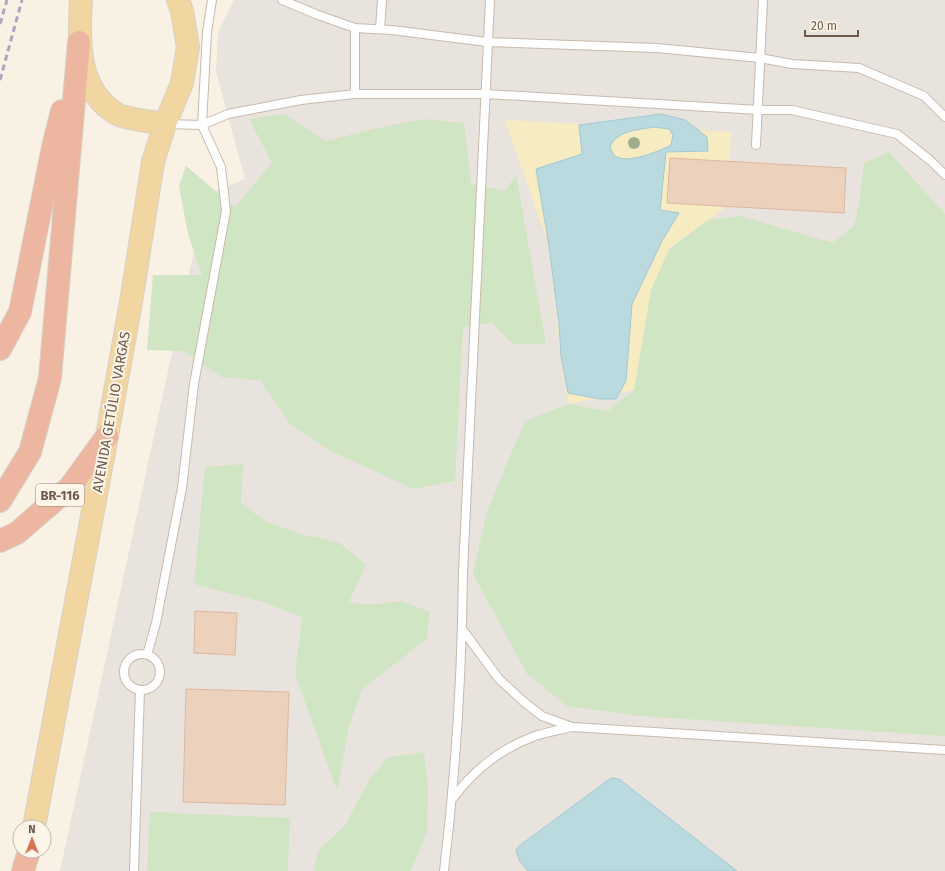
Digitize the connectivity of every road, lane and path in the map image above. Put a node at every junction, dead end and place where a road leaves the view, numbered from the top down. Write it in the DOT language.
graph roads {
  1 [pos="178,0"];
  2 [pos="212,0"];
  3 [pos="282,0"];
  4 [pos="382,0"];
  5 [pos="490,0"];
  6 [pos="763,0"];
  7 [pos="83,3"];
  8 [pos="355,28"];
  9 [pos="380,29"];
  10 [pos="79,42"];
  11 [pos="487,42"];
  12 [pos="760,58"];
  13 [pos="355,94"];
  14 [pos="486,94"];
  15 [pos="759,110"];
  16 [pos="945,117"];
  17 [pos="165,124"];
  18 [pos="202,125"];
  19 [pos="756,145"];
  20 [pos="945,175"];
  21 [pos="0,349"];
  22 [pos="107,436"];
  23 [pos="0,501"];
  24 [pos="0,541"];
  25 [pos="462,630"];
  26 [pos="147,654"];
  27 [pos="140,690"];
  28 [pos="572,727"];
  29 [pos="945,750"];
  30 [pos="453,798"];
  31 [pos="35,819"];
  32 [pos="27,859"];
  33 [pos="28,859"];
  34 [pos="23,871"];
  35 [pos="26,871"];
  36 [pos="134,871"];
  37 [pos="444,871"];
  1 -- 17 [label="main road, AVENIDA GETÚLIO VARGAS"];
  2 -- 18 [label="lane"];
  3 -- 8 [label="lane"];
  4 -- 9 [label="lane"];
  5 -- 11 [label="lane"];
  6 -- 12 [label="lane"];
  7 -- 10 [label="main road"];
  8 -- 9 [label="lane"];
  8 -- 13 [label="lane"];
  9 -- 11 [label="lane"];
  10 -- 17 [label="main road"];
  10 -- 21 [label="highway"];
  10 -- 23 [label="highway"];
  11 -- 12 [label="lane"];
  11 -- 14 [label="lane"];
  12 -- 15 [label="lane"];
  12 -- 16 [label="lane"];
  13 -- 14 [label="lane"];
  13 -- 18 [label="lane"];
  14 -- 15 [label="lane"];
  14 -- 25 [label="lane"];
  15 -- 19 [label="lane"];
  15 -- 20 [label="lane"];
  17 -- 18 [label="lane"];
  17 -- 22 [label="main road, AVENIDA GETÚLIO VARGAS"];
  18 -- 26 [label="lane"];
  22 -- 24 [label="highway, BR-116"];
  22 -- 31 [label="main road, AVENIDA GETÚLIO VARGAS"];
  25 -- 28 [label="lane"];
  25 -- 30 [label="lane"];
  26 -- 27 [label="lane"];
  26 -- 27 [label="lane"];
  27 -- 36 [label="lane"];
  28 -- 29 [label="lane"];
  28 -- 30 [label="lane"];
  30 -- 37 [label="lane"];
  32 -- 34 [label="highway"];
  33 -- 35 [label="main road"];
}
